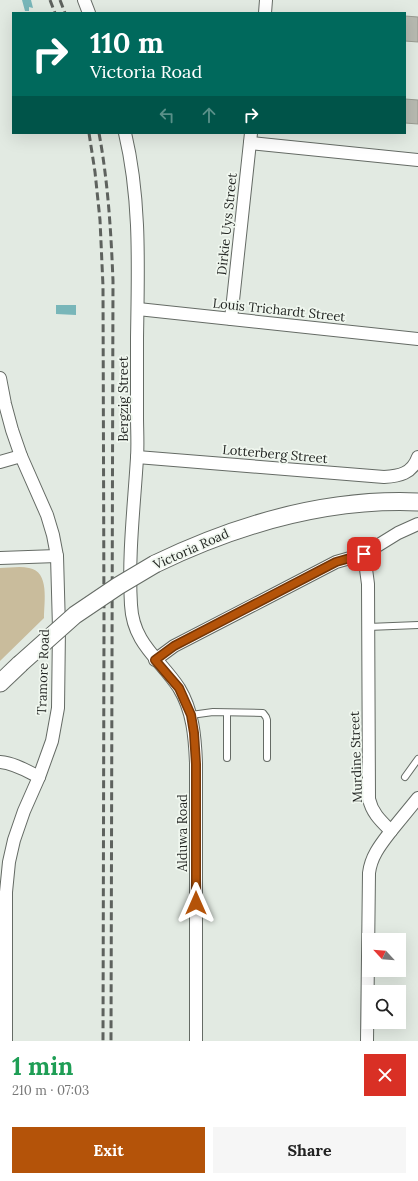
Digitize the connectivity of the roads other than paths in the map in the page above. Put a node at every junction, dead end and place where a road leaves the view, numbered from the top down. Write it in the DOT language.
graph roads {
  1 [pos="84,0"];
  2 [pos="266,0"];
  3 [pos="89,12"];
  4 [pos="265,12"];
  5 [pos="125,134"];
  6 [pos="251,138"];
  7 [pos="418,160"];
  8 [pos="138,309"];
  9 [pos="231,319"];
  10 [pos="418,339"];
  11 [pos="0,378"];
  12 [pos="21,456"];
  13 [pos="137,457"];
  14 [pos="418,457"];
  15 [pos="0,462"];
  16 [pos="418,502"];
  17 [pos="418,524"];
  18 [pos="364,554"];
  19 [pos="58,556"];
  20 [pos="0,558"];
  21 [pos="418,625"];
  22 [pos="368,627"];
  23 [pos="155,660"];
  24 [pos="0,683"];
  25 [pos="227,713"];
  26 [pos="191,715"];
  27 [pos="227,758"];
  28 [pos="267,758"];
  29 [pos="418,759"];
  30 [pos="0,762"];
  31 [pos="39,777"];
  32 [pos="405,777"];
  33 [pos="418,798"];
  34 [pos="391,831"];
  35 [pos="6,1041"];
  36 [pos="196,1041"];
  37 [pos="367,1041"];
  1 -- 3 [label="street"];
  2 -- 4 [label="street"];
  5 -- 8 [label="street, Bergzig Street"];
  6 -- 7 [label="street"];
  6 -- 9 [label="street, Dirkie Uys Street"];
  8 -- 9 [label="street, Louis Trichardt Street"];
  8 -- 13 [label="street, Bergzig Street"];
  9 -- 10 [label="street, Louis Trichardt Street"];
  11 -- 12 [label="street, Tramore Road"];
  12 -- 15 [label="street"];
  12 -- 19 [label="street, Tramore Road"];
  13 -- 14 [label="street, Lotterberg Street"];
  13 -- 23 [label="street, Bergzig Street"];
  16 -- 24 [label="street, Victoria Road, bridge"];
  17 -- 18 [label="street"];
  18 -- 22 [label="street, Murdine Street"];
  18 -- 23 [label="street"];
  19 -- 20 [label="street"];
  19 -- 31 [label="street, Tramore Road"];
  21 -- 22 [label="lane"];
  22 -- 34 [label="street, Murdine Street"];
  23 -- 26 [label="street, Alduwa Road"];
  25 -- 26 [label="lane"];
  25 -- 27 [label="lane"];
  25 -- 28 [label="lane"];
  26 -- 36 [label="street, Alduwa Road"];
  29 -- 32 [label="lane"];
  30 -- 31 [label="street"];
  31 -- 35 [label="street, Tramore Road"];
  33 -- 34 [label="street"];
  34 -- 37 [label="street"];
}
